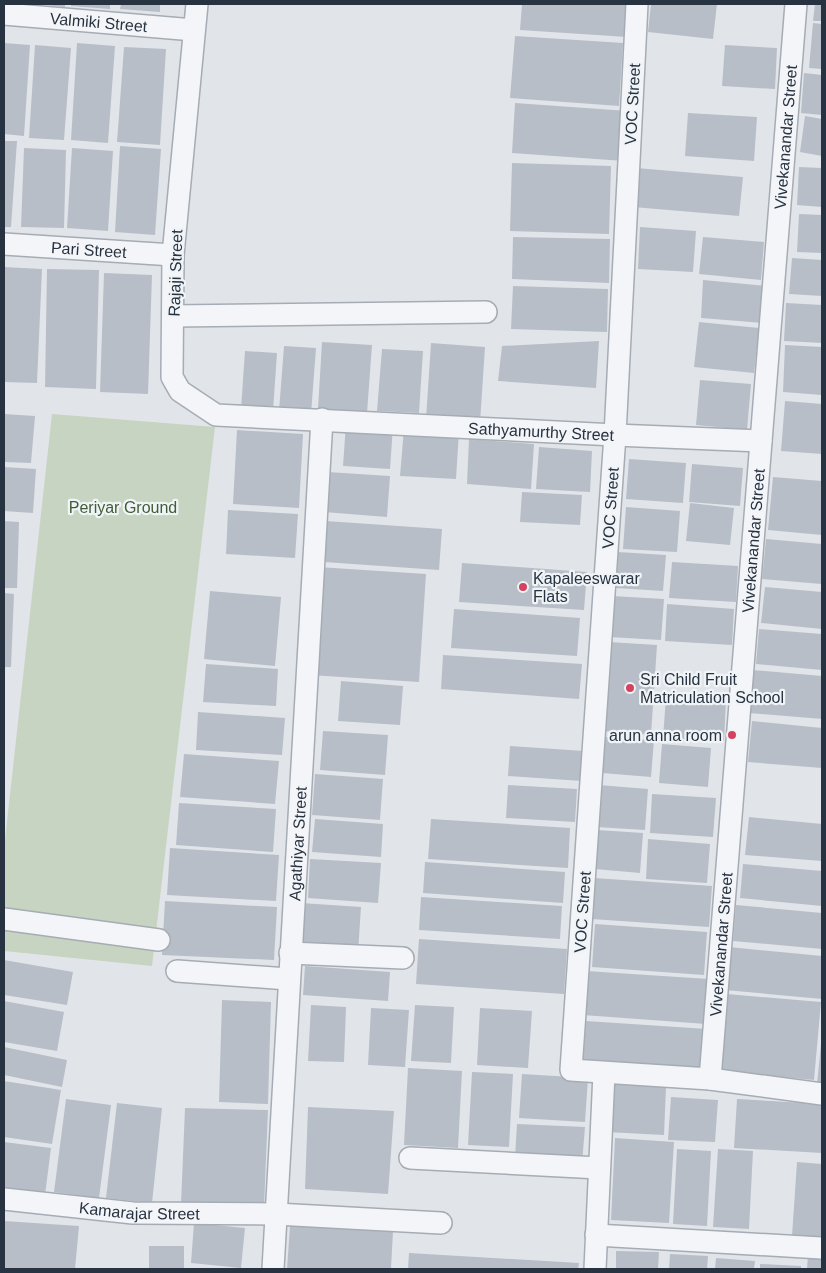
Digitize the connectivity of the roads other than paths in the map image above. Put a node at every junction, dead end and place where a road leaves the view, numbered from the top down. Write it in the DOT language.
graph roads {
  1 [pos="197,4"];
  2 [pos="637,4"];
  3 [pos="796,4"];
  4 [pos="4,14"];
  5 [pos="194,30"];
  6 [pos="4,244"];
  7 [pos="173,255"];
  8 [pos="486,312"];
  9 [pos="173,316"];
  10 [pos="322,419"];
  11 [pos="615,436"];
  12 [pos="761,440"];
  13 [pos="4,918"];
  14 [pos="159,940"];
  15 [pos="290,953"];
  16 [pos="403,958"];
  17 [pos="177,971"];
  18 [pos="288,979"];
  19 [pos="604,1072"];
  20 [pos="710,1079"];
  21 [pos="822,1094"];
  22 [pos="410,1158"];
  23 [pos="599,1168"];
  24 [pos="4,1199"];
  25 [pos="276,1214"];
  26 [pos="441,1223"];
  27 [pos="596,1235"];
  28 [pos="822,1248"];
  29 [pos="272,1269"];
  30 [pos="595,1269"];
  1 -- 5 [label="street, Rajaji Street"];
  2 -- 11 [label="street, VOC Street"];
  3 -- 12 [label="street, Vivekanandar Street"];
  4 -- 5 [label="street, Valmiki Street"];
  5 -- 7 [label="street, Rajaji Street"];
  6 -- 7 [label="street, Pari Street"];
  7 -- 9 [label="street, Rajaji Street"];
  8 -- 9 [label="street"];
  9 -- 10 [label="street, Rajaji Street"];
  10 -- 11 [label="street, Sathyamurthy Street"];
  10 -- 15 [label="street, Agathiyar Street"];
  11 -- 12 [label="street, Sathyamurthy Street"];
  11 -- 19 [label="street, VOC Street"];
  12 -- 20 [label="street, Vivekanandar Street"];
  13 -- 14 [label="street"];
  15 -- 16 [label="street"];
  15 -- 18 [label="street, Agathiyar Street"];
  17 -- 18 [label="street"];
  18 -- 25 [label="street, Agathiyar Street"];
  19 -- 20 [label="street"];
  19 -- 23 [label="street"];
  20 -- 21 [label="street"];
  22 -- 23 [label="street"];
  23 -- 27 [label="street"];
  24 -- 25 [label="street, Kamarajar Street"];
  25 -- 26 [label="street, Kamarajar Street"];
  25 -- 29 [label="street, Agathiyar Street"];
  27 -- 28 [label="street"];
  27 -- 30 [label="street"];
}
